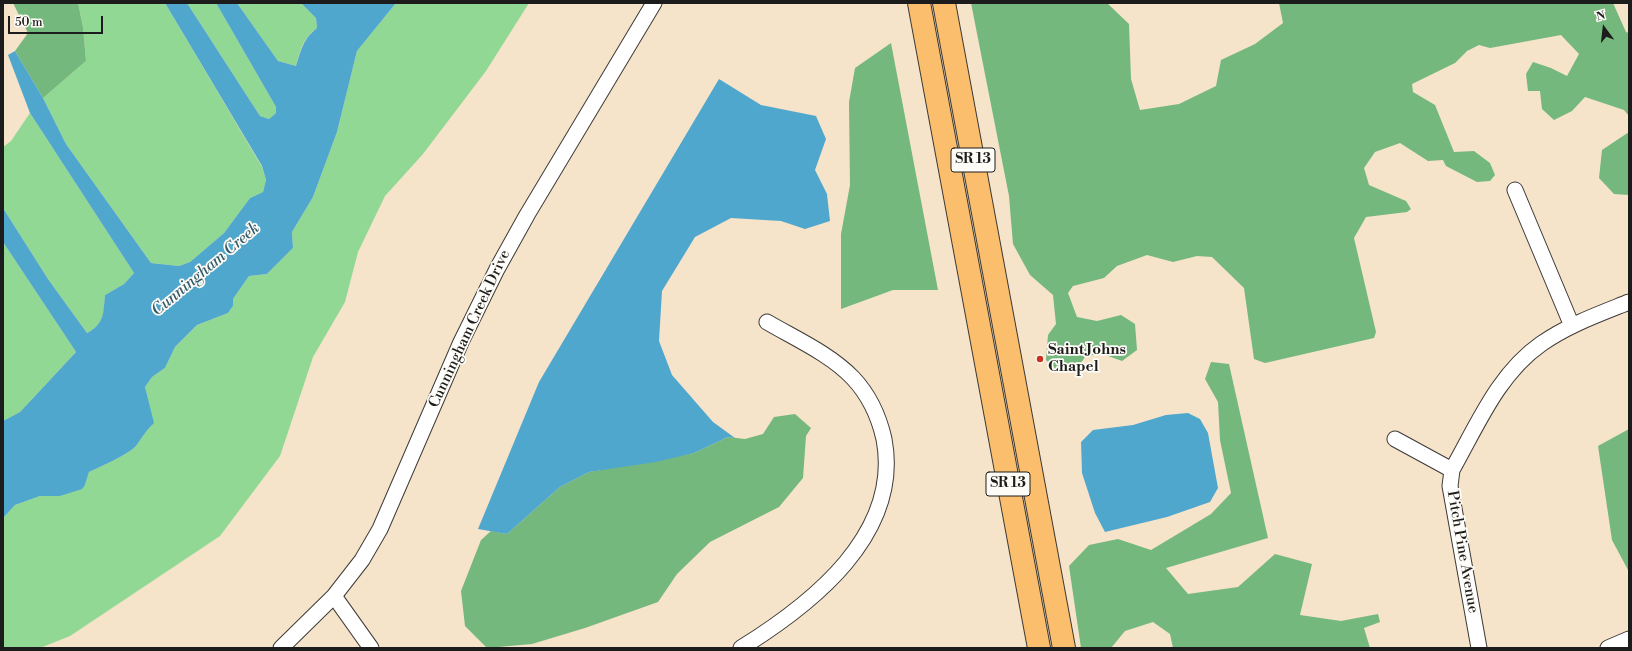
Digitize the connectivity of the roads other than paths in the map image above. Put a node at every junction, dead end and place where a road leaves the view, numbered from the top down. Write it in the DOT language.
graph roads {
  1 [pos="654,3"];
  2 [pos="919,3"];
  3 [pos="944,3"];
  4 [pos="1515,190"];
  5 [pos="1629,302"];
  6 [pos="1002,318"];
  7 [pos="978,321"];
  8 [pos="767,322"];
  9 [pos="1572,326"];
  10 [pos="1395,439"];
  11 [pos="1452,470"];
  12 [pos="334,596"];
  13 [pos="1629,639"];
  14 [pos="281,648"];
  15 [pos="371,648"];
  16 [pos="741,648"];
  17 [pos="1039,648"];
  18 [pos="1064,648"];
  19 [pos="1479,648"];
  20 [pos="1608,648"];
  1 -- 12 [label="street, Cunningham Creek Drive"];
  2 -- 7 [label="main road, SR 13"];
  3 -- 6 [label="main road, SR 13"];
  4 -- 9 [label="street"];
  5 -- 9 [label="street, Pitch Pine Avenue"];
  6 -- 7 [label="main road"];
  6 -- 18 [label="main road, SR 13"];
  7 -- 17 [label="main road, SR 13"];
  8 -- 16 [label="street"];
  9 -- 11 [label="street, Pitch Pine Avenue"];
  10 -- 11 [label="street"];
  11 -- 19 [label="street, Pitch Pine Avenue"];
  12 -- 14 [label="street, Cunningham Creek Drive"];
  12 -- 15 [label="street"];
  13 -- 20 [label="street"];
}
